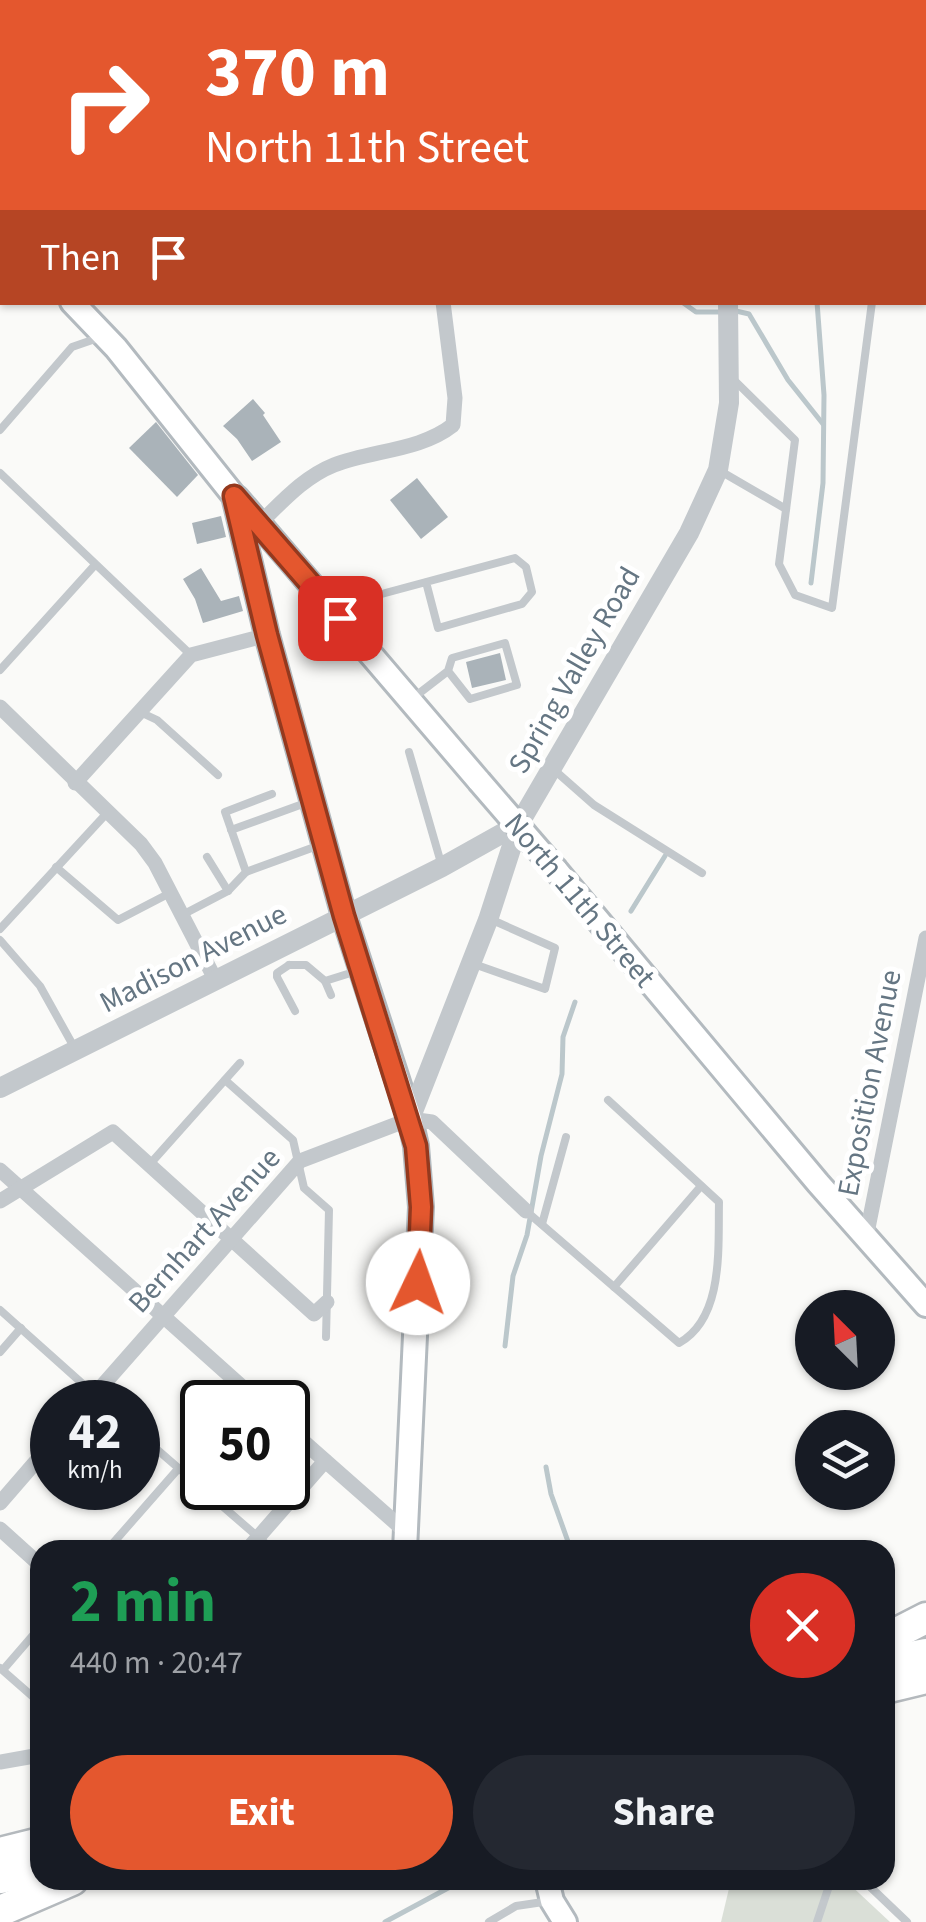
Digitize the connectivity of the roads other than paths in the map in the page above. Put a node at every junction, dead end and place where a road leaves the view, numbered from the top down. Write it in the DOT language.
graph roads {
  1 [pos="443,305"];
  2 [pos="728,305"];
  3 [pos="872,305"];
  4 [pos="82,306"];
  5 [pos="102,336"];
  6 [pos="730,376"];
  7 [pos="0,430"];
  8 [pos="718,470"];
  9 [pos="0,474"];
  10 [pos="234,496"];
  11 [pos="786,509"];
  12 [pos="260,522"];
  13 [pos="94,566"];
  14 [pos="426,582"];
  15 [pos="340,618"];
  16 [pos="267,635"];
  17 [pos="191,655"];
  18 [pos="0,670"];
  19 [pos="448,671"];
  20 [pos="410,701"];
  21 [pos="0,707"];
  22 [pos="140,712"];
  23 [pos="409,752"];
  24 [pos="552,768"];
  25 [pos="218,774"];
  26 [pos="75,783"];
  27 [pos="272,794"];
  28 [pos="312,800"];
  29 [pos="106,813"];
  30 [pos="519,824"];
  31 [pos="231,830"];
  32 [pos="325,844"];
  33 [pos="207,857"];
  34 [pos="56,867"];
  35 [pos="442,867"];
  36 [pos="246,872"];
  37 [pos="702,873"];
  38 [pos="228,892"];
  39 [pos="170,893"];
  40 [pos="182,916"];
  41 [pos="344,916"];
  42 [pos="489,918"];
  43 [pos="0,930"];
  44 [pos="926,938"];
  45 [pos="0,940"];
  46 [pos="284,956"];
  47 [pos="471,963"];
  48 [pos="360,970"];
  49 [pos="216,979"];
  50 [pos="325,981"];
  51 [pos="331,996"];
  52 [pos="295,1011"];
  53 [pos="76,1050"];
  54 [pos="240,1063"];
  55 [pos="225,1080"];
  56 [pos="0,1088"];
  57 [pos="608,1100"];
  58 [pos="410,1118"];
  59 [pos="566,1137"];
  60 [pos="300,1161"];
  61 [pos="150,1165"];
  62 [pos="0,1170"];
  63 [pos="701,1186"];
  64 [pos="22,1190"];
  65 [pos="0,1201"];
  66 [pos="526,1211"];
  67 [pos="542,1224"];
  68 [pos="866,1238"];
  69 [pos="232,1239"];
  70 [pos="614,1286"];
  71 [pos="327,1302"];
  72 [pos="926,1305"];
  73 [pos="0,1310"];
  74 [pos="163,1317"];
  75 [pos="20,1328"];
  76 [pos="326,1337"];
  77 [pos="0,1352"];
  78 [pos="74,1380"];
  79 [pos="111,1380"];
  80 [pos="234,1380"];
  81 [pos="310,1447"];
  82 [pos="160,1453"];
  83 [pos="325,1460"];
  84 [pos="30,1467"];
  85 [pos="178,1469"];
  86 [pos="0,1502"];
  87 [pos="0,1528"];
  88 [pos="116,1540"];
  89 [pos="248,1540"];
  90 [pos="255,1540"];
  91 [pos="404,1540"];
  92 [pos="405,1540"];
  93 [pos="30,1555"];
  94 [pos="926,1618"];
  95 [pos="895,1634"];
  96 [pos="30,1638"];
  97 [pos="926,1654"];
  98 [pos="895,1660"];
  99 [pos="2,1669"];
  100 [pos="926,1678"];
  101 [pos="895,1686"];
  102 [pos="30,1694"];
  103 [pos="926,1700"];
  104 [pos="895,1702"];
  105 [pos="30,1757"];
  106 [pos="0,1762"];
  107 [pos="30,1835"];
  108 [pos="0,1838"];
  109 [pos="30,1846"];
  110 [pos="0,1853"];
  111 [pos="30,1871"];
  112 [pos="0,1878"];
  113 [pos="49,1890"];
  114 [pos="828,1890"];
  115 [pos="873,1890"];
  116 [pos="549,1891"];
  117 [pos="0,1911"];
  118 [pos="490,1922"];
  119 [pos="564,1922"];
  120 [pos="817,1922"];
  121 [pos="907,1922"];
  1 -- 12 [label="street"];
  2 -- 6 [label="street, Spring Valley Road"];
  3 -- 11 [label="lane"];
  4 -- 5 [label="main road, North 11th Street"];
  5 -- 7 [label="lane"];
  5 -- 10 [label="main road, North 11th Street"];
  6 -- 8 [label="street, Spring Valley Road"];
  6 -- 11 [label="lane"];
  8 -- 11 [label="lane"];
  8 -- 24 [label="street, Spring Valley Road"];
  9 -- 13 [label="lane"];
  10 -- 12 [label="main road, North 11th Street"];
  10 -- 16 [label="main road"];
  12 -- 15 [label="main road, North 11th Street"];
  13 -- 17 [label="lane"];
  13 -- 18 [label="lane"];
  14 -- 14 [label="lane"];
  14 -- 15 [label="lane"];
  15 -- 20 [label="main road, North 11th Street"];
  16 -- 17 [label="street"];
  16 -- 28 [label="main road"];
  17 -- 22 [label="street"];
  19 -- 19 [label="lane"];
  19 -- 20 [label="lane"];
  20 -- 68 [label="main road, North 11th Street, bridge"];
  21 -- 26 [label="street"];
  22 -- 25 [label="lane"];
  22 -- 26 [label="street"];
  23 -- 35 [label="lane"];
  24 -- 30 [label="street, Spring Valley Road"];
  24 -- 37 [label="lane"];
  26 -- 29 [label="street"];
  27 -- 31 [label="lane"];
  28 -- 31 [label="lane"];
  28 -- 32 [label="main road"];
  29 -- 34 [label="lane"];
  29 -- 39 [label="street"];
  30 -- 35 [label="street, Madison Avenue"];
  30 -- 42 [label="street, Spring Valley Road"];
  31 -- 36 [label="lane"];
  32 -- 36 [label="lane"];
  32 -- 41 [label="main road"];
  33 -- 38 [label="lane"];
  34 -- 39 [label="lane"];
  34 -- 43 [label="lane"];
  35 -- 41 [label="street, Madison Avenue"];
  36 -- 38 [label="lane"];
  38 -- 40 [label="lane"];
  39 -- 40 [label="street"];
  40 -- 49 [label="street"];
  41 -- 46 [label="street, Madison Avenue"];
  41 -- 48 [label="main road"];
  42 -- 47 [label="street, Spring Valley Road"];
  42 -- 47 [label="lane"];
  44 -- 68 [label="street, Exposition Avenue"];
  45 -- 53 [label="lane"];
  46 -- 49 [label="street, Madison Avenue"];
  46 -- 50 [label="lane"];
  46 -- 52 [label="lane"];
  47 -- 58 [label="street, Spring Valley Road"];
  48 -- 50 [label="lane"];
  48 -- 58 [label="main road"];
  49 -- 53 [label="street, Madison Avenue"];
  50 -- 51 [label="lane"];
  53 -- 56 [label="street, Madison Avenue"];
  54 -- 55 [label="lane"];
  55 -- 60 [label="lane"];
  55 -- 61 [label="lane"];
  57 -- 63 [label="lane"];
  58 -- 60 [label="street, Bernhart Avenue"];
  58 -- 66 [label="street"];
  58 -- 92 [label="main road"];
  59 -- 67 [label="lane"];
  60 -- 69 [label="street, Bernhart Avenue"];
  60 -- 71 [label="lane"];
  61 -- 64 [label="street"];
  61 -- 69 [label="street"];
  62 -- 64 [label="street"];
  63 -- 70 [label="lane"];
  63 -- 70 [label="lane"];
  64 -- 65 [label="street"];
  64 -- 74 [label="street"];
  66 -- 67 [label="lane"];
  67 -- 70 [label="lane"];
  68 -- 72 [label="main road, North 11th Street"];
  69 -- 71 [label="street"];
  69 -- 74 [label="street, Bernhart Avenue"];
  71 -- 76 [label="lane"];
  73 -- 75 [label="lane"];
  74 -- 79 [label="street, Bernhart Avenue"];
  74 -- 80 [label="street"];
  75 -- 77 [label="lane"];
  75 -- 78 [label="lane"];
  81 -- 83 [label="street"];
  82 -- 85 [label="lane"];
  83 -- 90 [label="street"];
  83 -- 91 [label="street"];
  84 -- 86 [label="street"];
  85 -- 88 [label="lane"];
  85 -- 89 [label="lane"];
  87 -- 93 [label="street"];
  94 -- 95 [label="highway"];
  96 -- 99 [label="lane"];
  97 -- 98 [label="highway"];
  99 -- 102 [label="lane"];
  100 -- 101 [label="highway"];
  103 -- 104 [label="highway"];
  105 -- 106 [label="street"];
  107 -- 108 [label="highway"];
  109 -- 110 [label="highway"];
  111 -- 112 [label="highway"];
  113 -- 117 [label="highway"];
  114 -- 120 [label="lane"];
  115 -- 121 [label="lane"];
  116 -- 118 [label="lane"];
  116 -- 119 [label="main road"];
}
